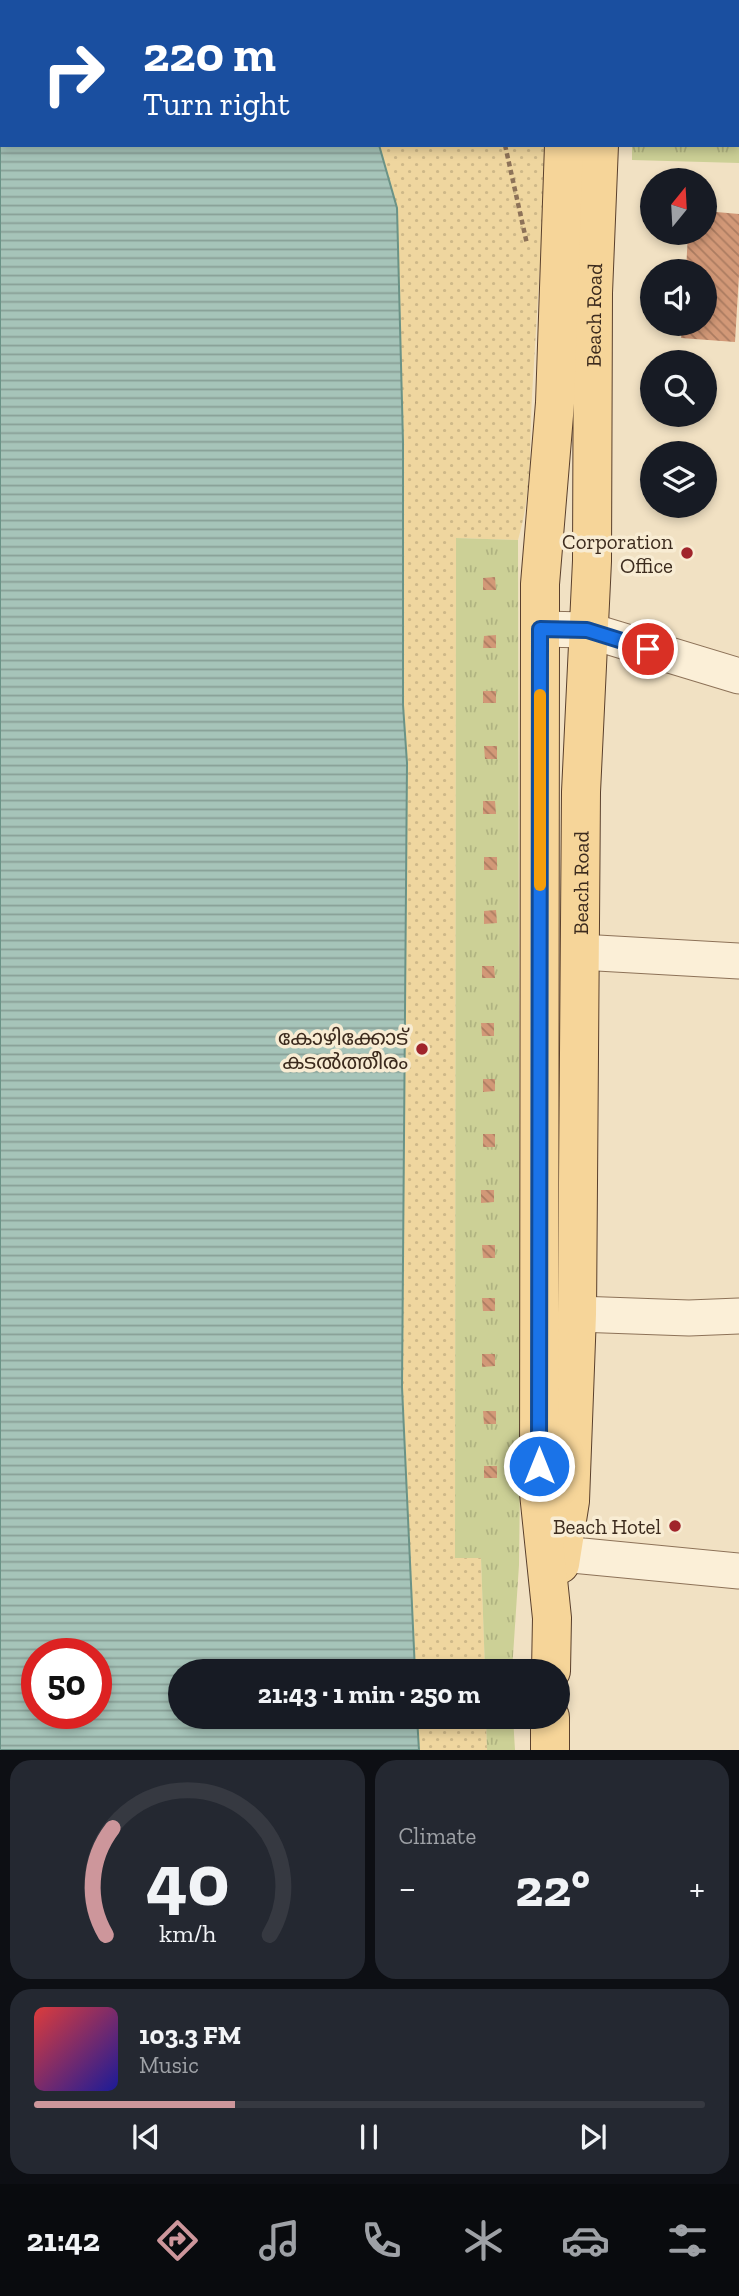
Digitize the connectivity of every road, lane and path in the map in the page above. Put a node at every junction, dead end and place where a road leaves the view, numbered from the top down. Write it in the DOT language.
graph roads {
  1 [pos="564,147"];
  2 [pos="599,147"];
  3 [pos="540,629"];
  4 [pos="587,630"];
  5 [pos="739,676"];
  6 [pos="580,952"];
  7 [pos="739,961"];
  8 [pos="577,1314"];
  9 [pos="739,1316"];
  10 [pos="562,1554"];
  11 [pos="739,1571"];
  12 [pos="552,1618"];
  13 [pos="551,1659"];
  14 [pos="550,1729"];
  15 [pos="550,1750"];
  1 -- 3 [label="main road, Beach Road"];
  2 -- 4 [label="main road, Beach Road"];
  3 -- 4 [label="street"];
  3 -- 12 [label="main road, Beach Road"];
  4 -- 5 [label="street"];
  4 -- 6 [label="main road, Beach Road"];
  6 -- 7 [label="street"];
  6 -- 8 [label="main road, Beach Road"];
  8 -- 9 [label="street"];
  8 -- 10 [label="main road, Beach Road"];
  10 -- 11 [label="street"];
  10 -- 12 [label="main road, Beach Road"];
  12 -- 13 [label="main road, Beach Road"];
  14 -- 15 [label="main road"];
}
